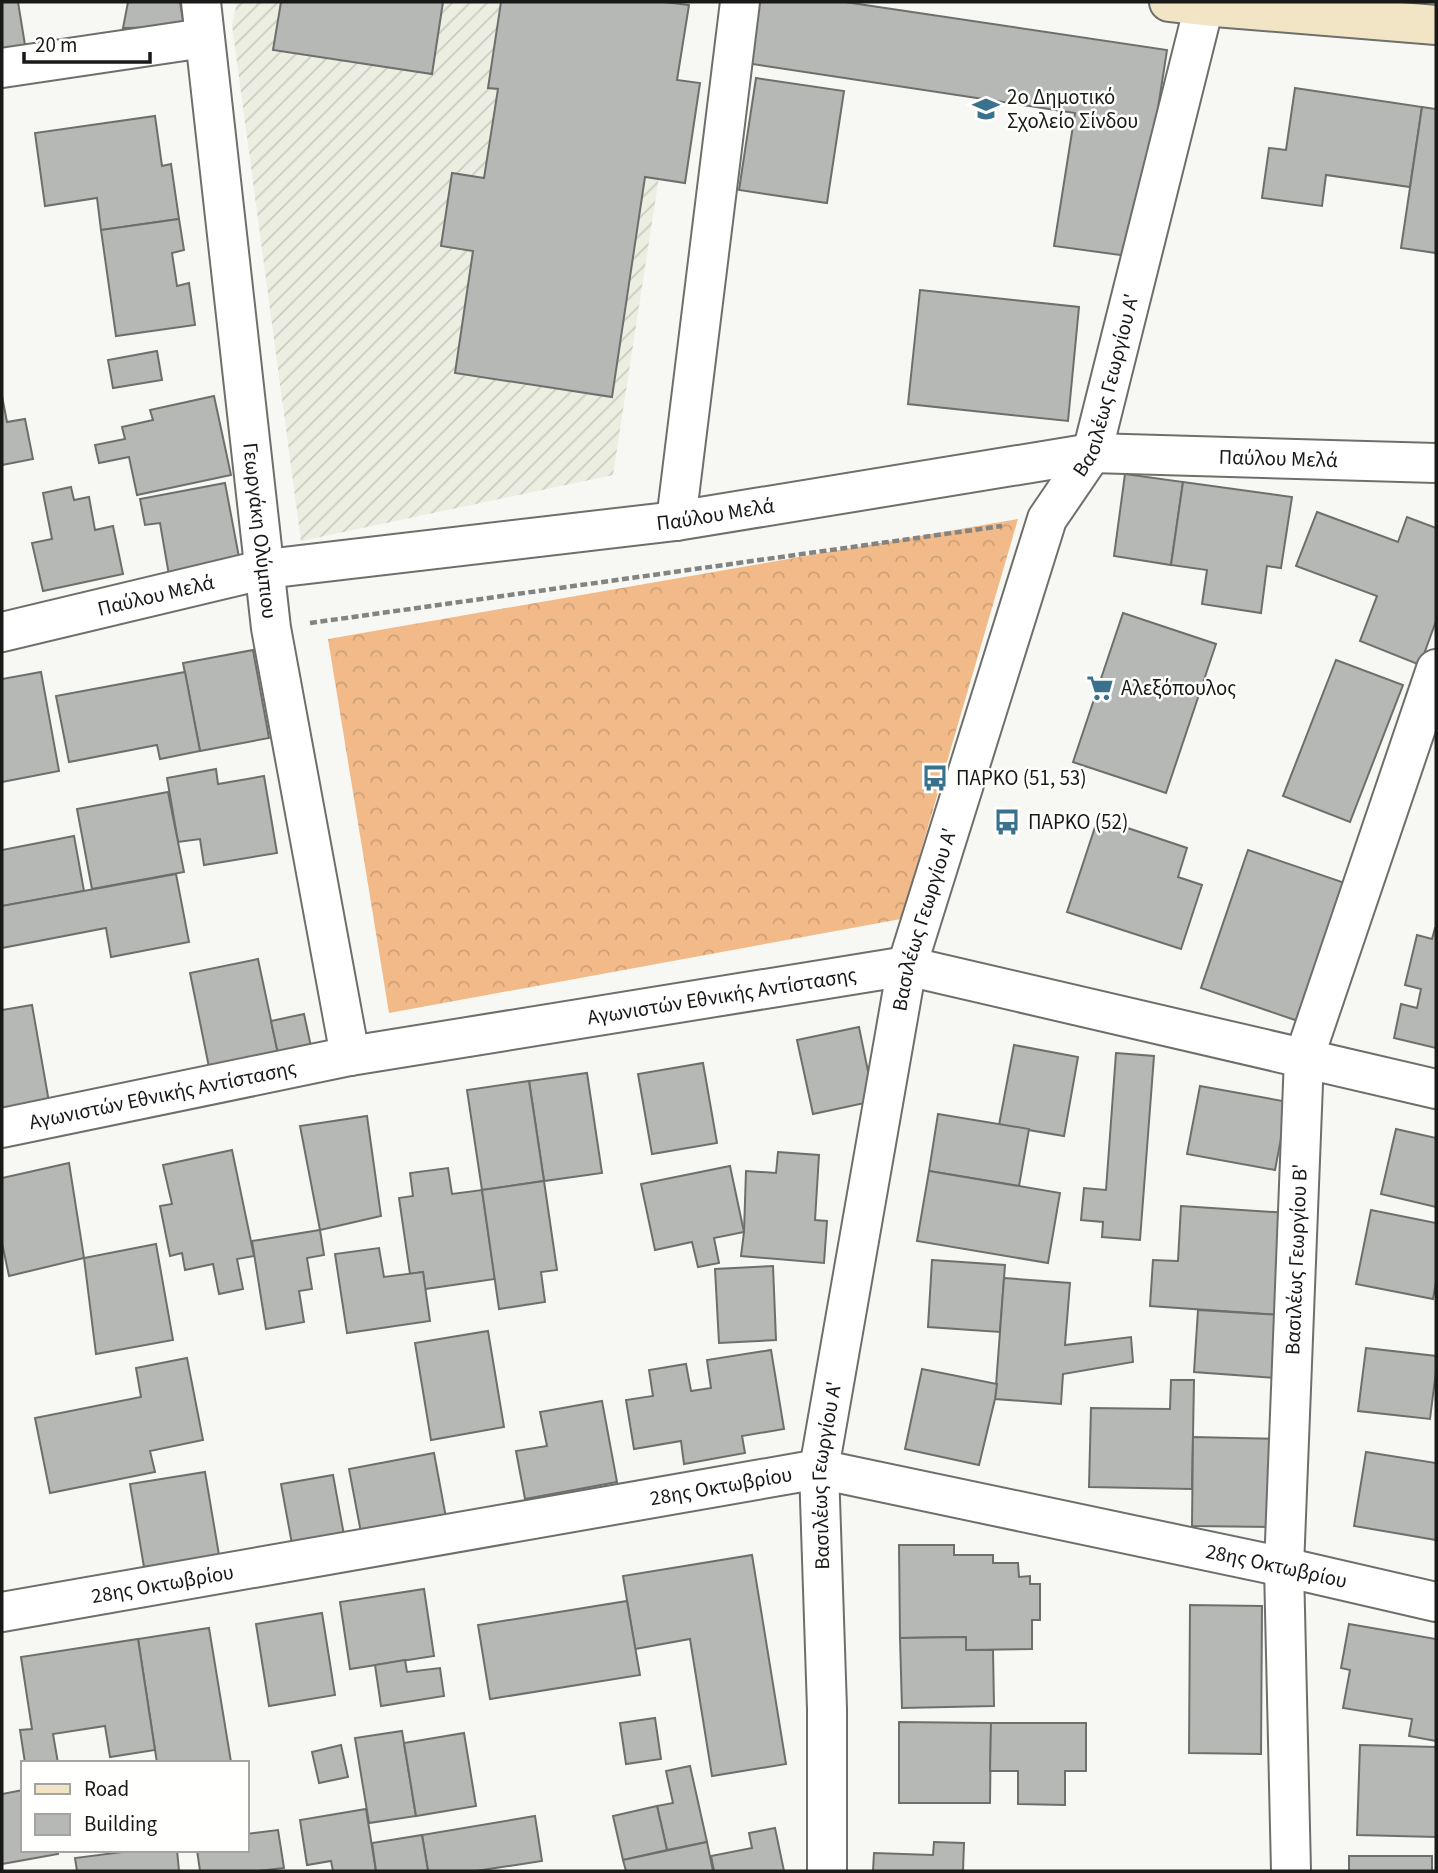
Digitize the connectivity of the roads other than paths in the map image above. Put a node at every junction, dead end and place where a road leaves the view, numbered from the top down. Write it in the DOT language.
graph roads {
  1 [pos="740,2"];
  2 [pos="1193,3"];
  3 [pos="202,20"];
  4 [pos="1436,25"];
  5 [pos="2,68"];
  6 [pos="1092,453"];
  7 [pos="1436,463"];
  8 [pos="676,521"];
  9 [pos="266,569"];
  10 [pos="2,632"];
  11 [pos="1436,669"];
  12 [pos="907,966"];
  13 [pos="350,1056"];
  14 [pos="1304,1058"];
  15 [pos="1436,1088"];
  16 [pos="2,1129"];
  17 [pos="819,1469"];
  18 [pos="1284,1567"];
  19 [pos="1436,1602"];
  20 [pos="2,1612"];
  21 [pos="827,1871"];
  22 [pos="1291,1871"];
  1 -- 8 [label="street"];
  2 -- 4 [label="street"];
  2 -- 6 [label="street, Βασιλέως Γεωργίου Α'"];
  3 -- 5 [label="street"];
  3 -- 9 [label="street, Γεωργάκη Ολύμπιου"];
  6 -- 7 [label="street, Παύλου Μελά"];
  6 -- 8 [label="street, Παύλου Μελά"];
  6 -- 12 [label="street, Βασιλέως Γεωργίου Α'"];
  8 -- 9 [label="street, Παύλου Μελά"];
  9 -- 10 [label="street, Παύλου Μελά"];
  9 -- 13 [label="street, Γεωργάκη Ολύμπιου"];
  11 -- 14 [label="street, Βασιλέως Γεωργίου Β'"];
  12 -- 13 [label="street, Αγωνιστών Εθνικής Αντίστασης"];
  12 -- 14 [label="street, Αγωνιστών Εθνικής Αντίστασης"];
  12 -- 17 [label="street, Βασιλέως Γεωργίου Α'"];
  13 -- 16 [label="street, Αγωνιστών Εθνικής Αντίστασης"];
  14 -- 15 [label="street, Αγωνιστών Εθνικής Αντίστασης"];
  14 -- 18 [label="street, Βασιλέως Γεωργίου Β'"];
  17 -- 18 [label="street, 28ης Οκτωβρίου"];
  17 -- 20 [label="street, 28ης Οκτωβρίου"];
  17 -- 21 [label="street, Βασιλέως Γεωργίου Α'"];
  18 -- 19 [label="street, 28ης Οκτωβρίου"];
  18 -- 22 [label="street, Βασιλέως Γεωργίου Β'"];
}
